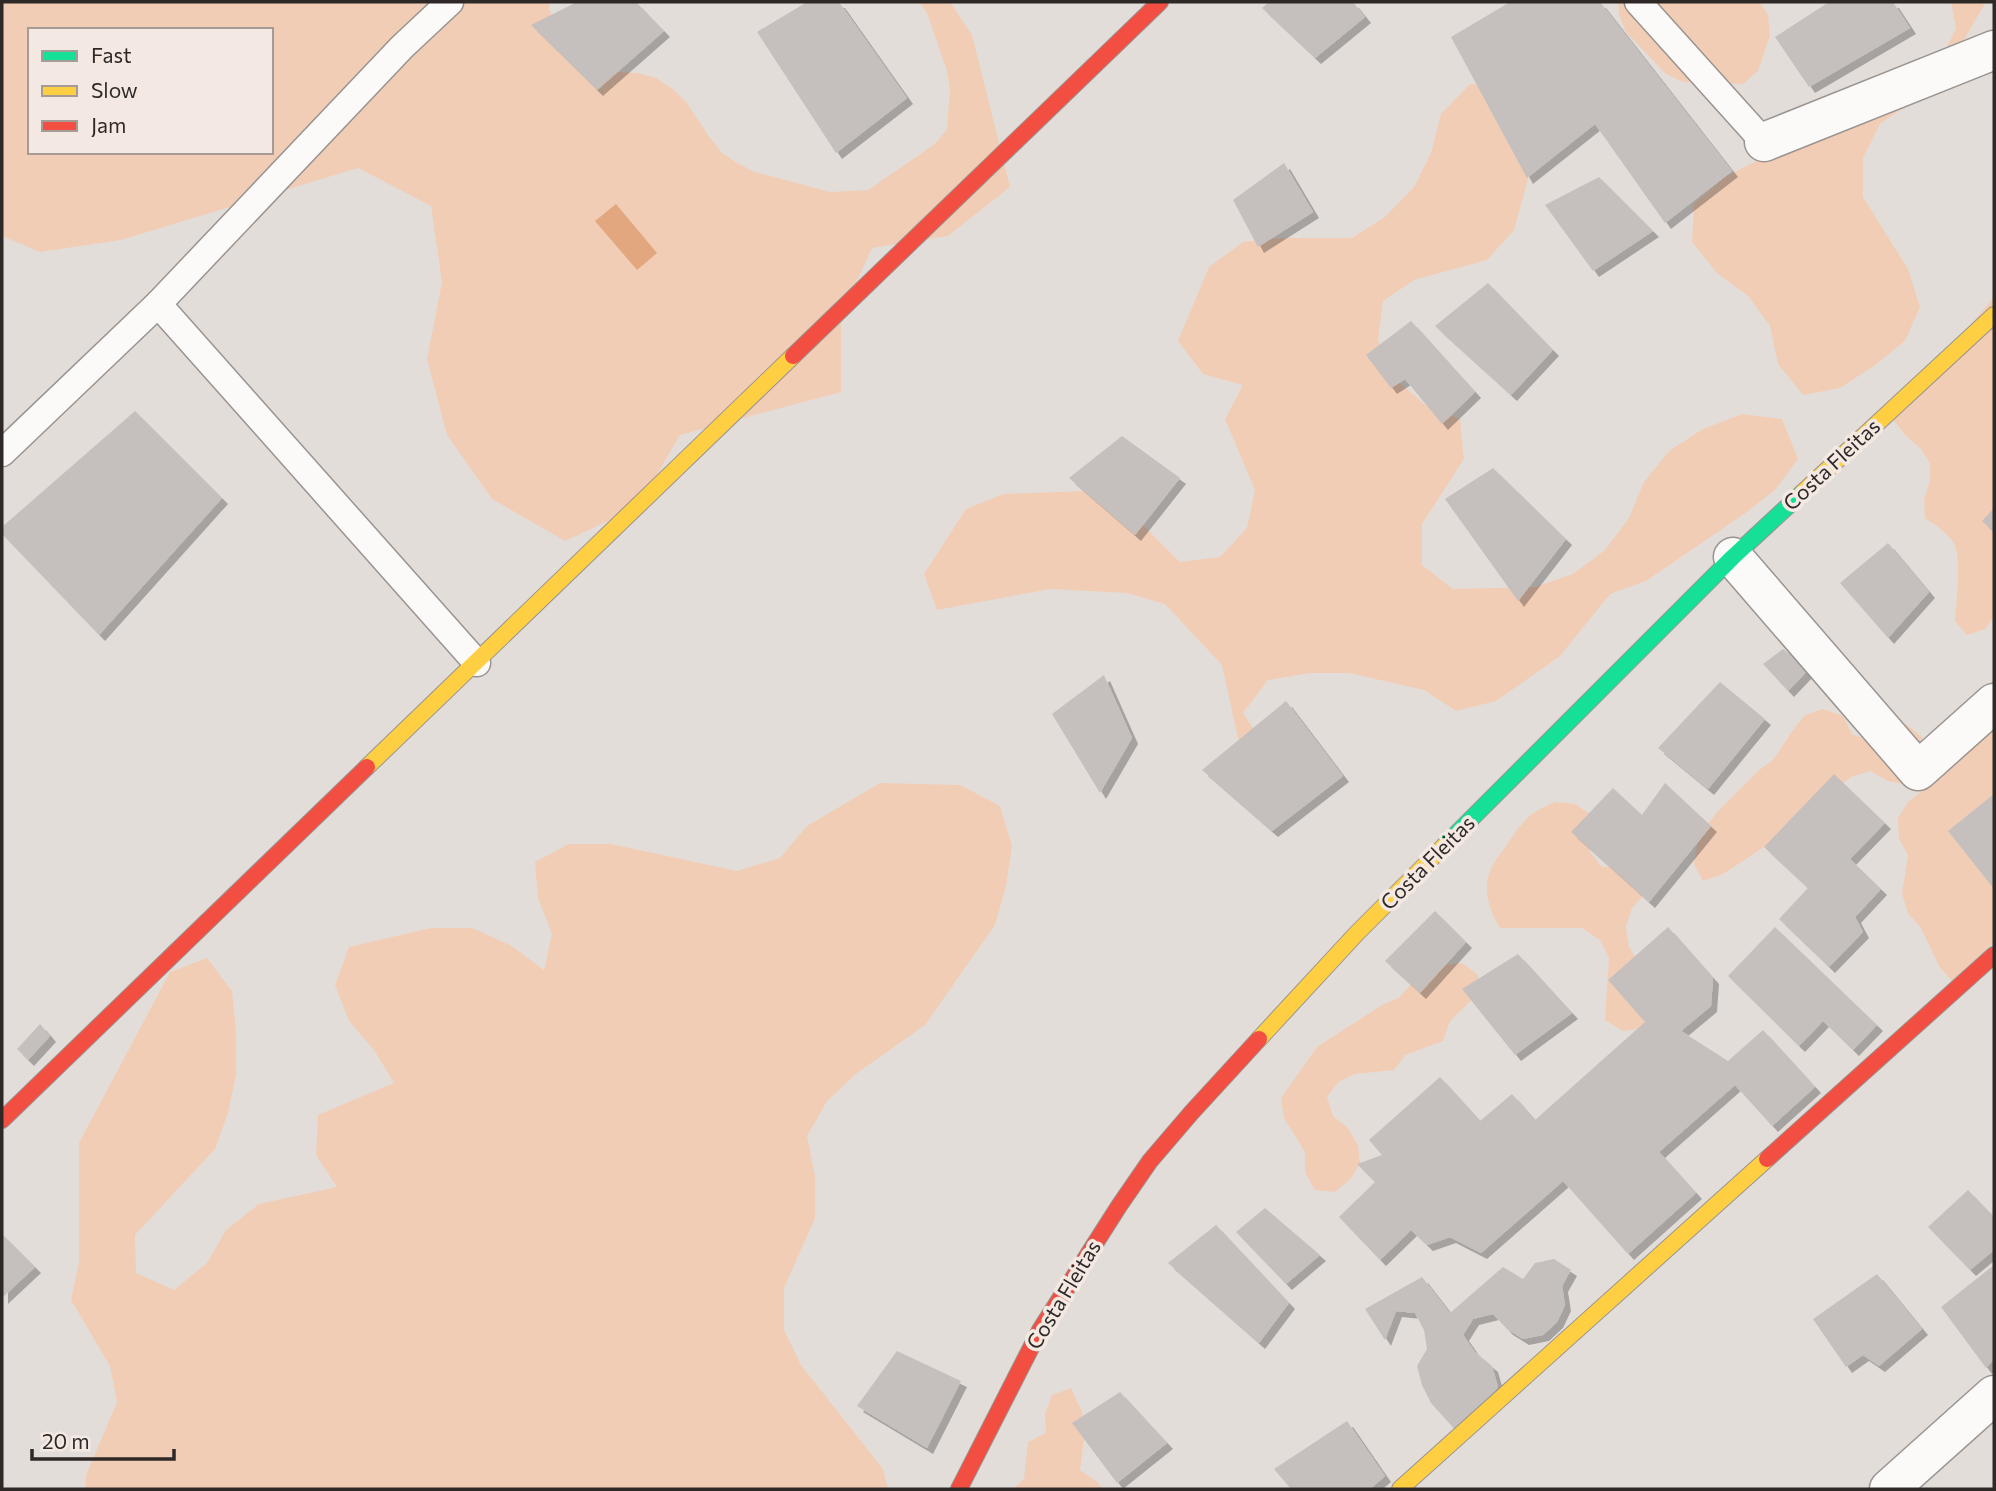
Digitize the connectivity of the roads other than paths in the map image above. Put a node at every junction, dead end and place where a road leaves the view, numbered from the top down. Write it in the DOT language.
graph roads {
  1 [pos="450,2"];
  2 [pos="1160,2"];
  3 [pos="1638,2"];
  4 [pos="1994,50"];
  5 [pos="1764,142"];
  6 [pos="158,304"];
  7 [pos="1994,315"];
  8 [pos="2,453"];
  9 [pos="1733,557"];
  10 [pos="477,663"];
  11 [pos="1994,703"];
  12 [pos="1994,955"];
  13 [pos="2,1120"];
  14 [pos="1994,1395"];
  15 [pos="959,1489"];
  16 [pos="1400,1489"];
  17 [pos="1889,1489"];
  1 -- 6 [label="lane"];
  2 -- 10 [label="street"];
  3 -- 5 [label="lane"];
  4 -- 5 [label="street"];
  6 -- 8 [label="lane"];
  6 -- 10 [label="lane"];
  7 -- 9 [label="street, Costa Fleitas"];
  9 -- 11 [label="street"];
  9 -- 15 [label="street, Costa Fleitas"];
  10 -- 13 [label="street"];
  12 -- 16 [label="street"];
  14 -- 17 [label="street"];
}
